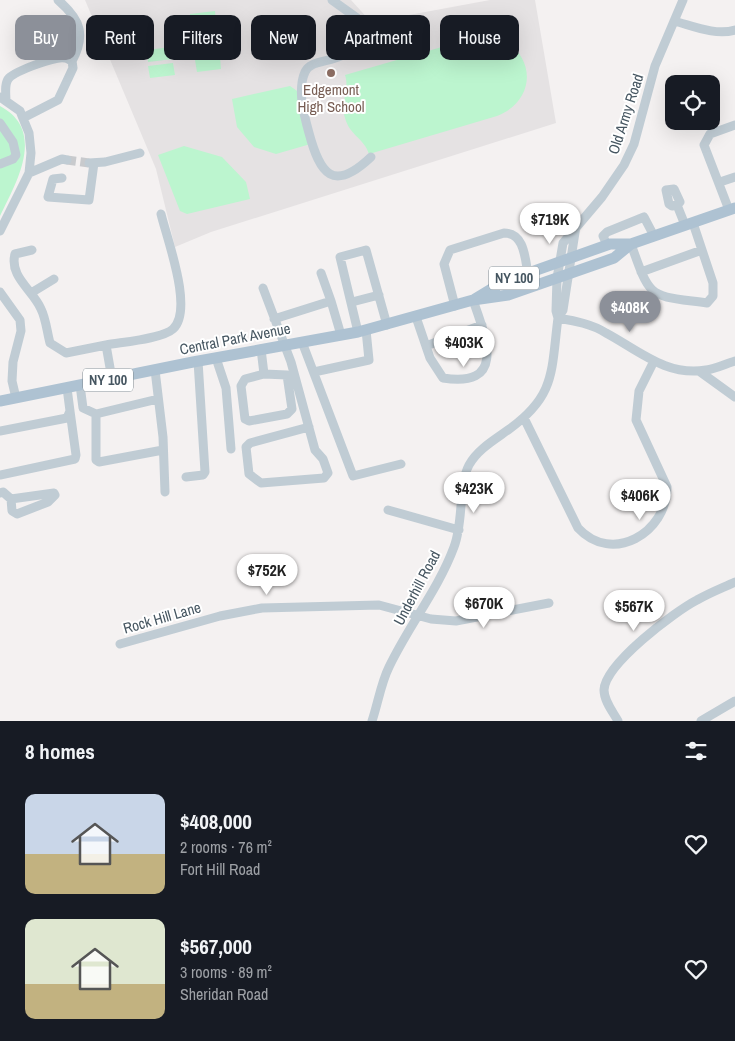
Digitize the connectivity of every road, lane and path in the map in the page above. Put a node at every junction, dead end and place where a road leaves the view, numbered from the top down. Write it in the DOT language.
graph roads {
  1 [pos="58,0"];
  2 [pos="332,0"];
  3 [pos="683,0"];
  4 [pos="674,21"];
  5 [pos="735,30"];
  6 [pos="72,61"];
  7 [pos="3,99"];
  8 [pos="23,118"];
  9 [pos="0,123"];
  10 [pos="735,125"];
  11 [pos="140,153"];
  12 [pos="371,157"];
  13 [pos="67,160"];
  14 [pos="0,164"];
  15 [pos="30,173"];
  16 [pos="735,177"];
  17 [pos="62,178"];
  18 [pos="720,182"];
  19 [pos="677,205"];
  20 [pos="732,209"];
  21 [pos="161,214"];
  22 [pos="689,224"];
  23 [pos="576,226"];
  24 [pos="0,231"];
  25 [pos="654,236"];
  26 [pos="632,244"];
  27 [pos="607,245"];
  28 [pos="32,250"];
  29 [pos="702,250"];
  30 [pos="571,258"];
  31 [pos="558,263"];
  32 [pos="641,272"];
  33 [pos="321,273"];
  34 [pos="528,274"];
  35 [pos="568,274"];
  36 [pos="557,278"];
  37 [pos="54,280"];
  38 [pos="262,288"];
  39 [pos="0,292"];
  40 [pos="32,293"];
  41 [pos="379,293"];
  42 [pos="473,300"];
  43 [pos="331,301"];
  44 [pos="352,302"];
  45 [pos="455,306"];
  46 [pos="416,317"];
  47 [pos="558,318"];
  48 [pos="274,320"];
  49 [pos="386,325"];
  50 [pos="482,325"];
  51 [pos="362,331"];
  52 [pos="340,335"];
  53 [pos="302,342"];
  54 [pos="106,345"];
  55 [pos="284,345"];
  56 [pos="426,346"];
  57 [pos="261,349"];
  58 [pos="216,358"];
  59 [pos="735,360"];
  60 [pos="198,361"];
  61 [pos="654,361"];
  62 [pos="155,370"];
  63 [pos="699,370"];
  64 [pos="314,372"];
  65 [pos="264,374"];
  66 [pos="112,379"];
  67 [pos="80,385"];
  68 [pos="67,388"];
  69 [pos="735,397"];
  70 [pos="16,398"];
  71 [pos="158,399"];
  72 [pos="0,402"];
  73 [pos="70,411"];
  74 [pos="96,414"];
  75 [pos="524,418"];
  76 [pos="309,428"];
  77 [pos="0,430"];
  78 [pos="230,449"];
  79 [pos="164,450"];
  80 [pos="401,464"];
  81 [pos="0,474"];
  82 [pos="186,477"];
  83 [pos="165,492"];
  84 [pos="0,493"];
  85 [pos="11,499"];
  86 [pos="388,510"];
  87 [pos="460,530"];
  88 [pos="735,582"];
  89 [pos="549,603"];
  90 [pos="419,616"];
  91 [pos="120,644"];
  92 [pos="735,701"];
  93 [pos="372,721"];
  94 [pos="618,721"];
  95 [pos="701,721"];
  1 -- 6 [label="street"];
  2 -- 12 [label="street"];
  3 -- 4 [label="street, Old Army Road"];
  4 -- 5 [label="street"];
  4 -- 23 [label="street, Old Army Road"];
  6 -- 7 [label="street"];
  6 -- 8 [label="street"];
  7 -- 8 [label="street"];
  8 -- 15 [label="street"];
  9 -- 14 [label="street"];
  10 -- 18 [label="street"];
  11 -- 17 [label="street"];
  13 -- 15 [label="street"];
  15 -- 24 [label="street"];
  16 -- 18 [label="street"];
  18 -- 20 [label="street"];
  19 -- 22 [label="street"];
  20 -- 22 [label="main road, Central Park Avenue / NY 100"];
  21 -- 54 [label="street"];
  22 -- 25 [label="main road, Central Park Avenue / NY 100"];
  22 -- 29 [label="street"];
  23 -- 30 [label="street"];
  23 -- 31 [label="street, Old Army Road"];
  25 -- 26 [label="main road, Central Park Avenue / NY 100"];
  25 -- 27 [label="street"];
  26 -- 27 [label="main road, Central Park Avenue / NY 100"];
  26 -- 32 [label="street"];
  26 -- 35 [label="main road, Central Park Avenue / NY 100"];
  27 -- 30 [label="main road, Central Park Avenue / NY 100"];
  28 -- 40 [label="street"];
  29 -- 32 [label="street"];
  29 -- 32 [label="street"];
  30 -- 31 [label="main road, Central Park Avenue / NY 100"];
  30 -- 35 [label="street, Underhill Road"];
  31 -- 34 [label="main road, Central Park Avenue / NY 100"];
  31 -- 36 [label="street, Old Army Road"];
  33 -- 43 [label="street"];
  34 -- 42 [label="main road, Central Park Avenue / NY 100"];
  34 -- 45 [label="street"];
  35 -- 36 [label="main road, Central Park Avenue / NY 100"];
  35 -- 47 [label="street, Underhill Road"];
  36 -- 42 [label="main road, Central Park Avenue / NY 100"];
  36 -- 47 [label="street, Underhill Road"];
  37 -- 40 [label="street"];
  38 -- 48 [label="street"];
  39 -- 70 [label="street"];
  40 -- 54 [label="street"];
  41 -- 44 [label="street"];
  41 -- 44 [label="street"];
  41 -- 49 [label="street"];
  42 -- 45 [label="main road, Central Park Avenue / NY 100"];
  42 -- 50 [label="street"];
  43 -- 48 [label="street"];
  43 -- 52 [label="street"];
  44 -- 51 [label="street"];
  45 -- 46 [label="main road, Central Park Avenue / NY 100"];
  46 -- 49 [label="main road, Central Park Avenue / NY 100"];
  46 -- 56 [label="street"];
  47 -- 61 [label="street"];
  47 -- 75 [label="street, Underhill Road"];
  48 -- 55 [label="street"];
  49 -- 51 [label="main road, Central Park Avenue / NY 100"];
  50 -- 56 [label="street"];
  50 -- 56 [label="street"];
  51 -- 52 [label="main road, Central Park Avenue / NY 100"];
  51 -- 64 [label="street"];
  52 -- 53 [label="main road, Central Park Avenue / NY 100"];
  53 -- 55 [label="main road, Central Park Avenue / NY 100"];
  53 -- 64 [label="street"];
  54 -- 66 [label="street"];
  55 -- 57 [label="main road, Central Park Avenue / NY 100"];
  55 -- 76 [label="street"];
  57 -- 58 [label="main road, Central Park Avenue / NY 100"];
  57 -- 65 [label="street"];
  58 -- 60 [label="main road, Central Park Avenue / NY 100"];
  58 -- 78 [label="street"];
  59 -- 63 [label="street"];
  60 -- 62 [label="main road, Central Park Avenue / NY 100"];
  60 -- 82 [label="street"];
  61 -- 63 [label="street"];
  61 -- 75 [label="street"];
  62 -- 66 [label="main road, Central Park Avenue / NY 100"];
  62 -- 71 [label="street"];
  63 -- 69 [label="street"];
  64 -- 80 [label="street"];
  65 -- 65 [label="street"];
  66 -- 67 [label="main road, Central Park Avenue / NY 100"];
  67 -- 68 [label="main road, Central Park Avenue / NY 100"];
  67 -- 74 [label="street"];
  68 -- 70 [label="main road, Central Park Avenue / NY 100"];
  68 -- 73 [label="street"];
  70 -- 72 [label="main road, Central Park Avenue / NY 100"];
  71 -- 74 [label="street"];
  71 -- 79 [label="street"];
  73 -- 77 [label="street"];
  73 -- 81 [label="street"];
  74 -- 79 [label="street"];
  75 -- 87 [label="street, Underhill Road"];
  76 -- 76 [label="street"];
  79 -- 83 [label="street"];
  84 -- 85 [label="street"];
  86 -- 87 [label="street"];
  87 -- 90 [label="street, Underhill Road"];
  88 -- 94 [label="street"];
  89 -- 90 [label="street, Rock Hill Lane"];
  90 -- 91 [label="street, Rock Hill Lane"];
  90 -- 93 [label="street, Underhill Road"];
  92 -- 95 [label="street"];
}
